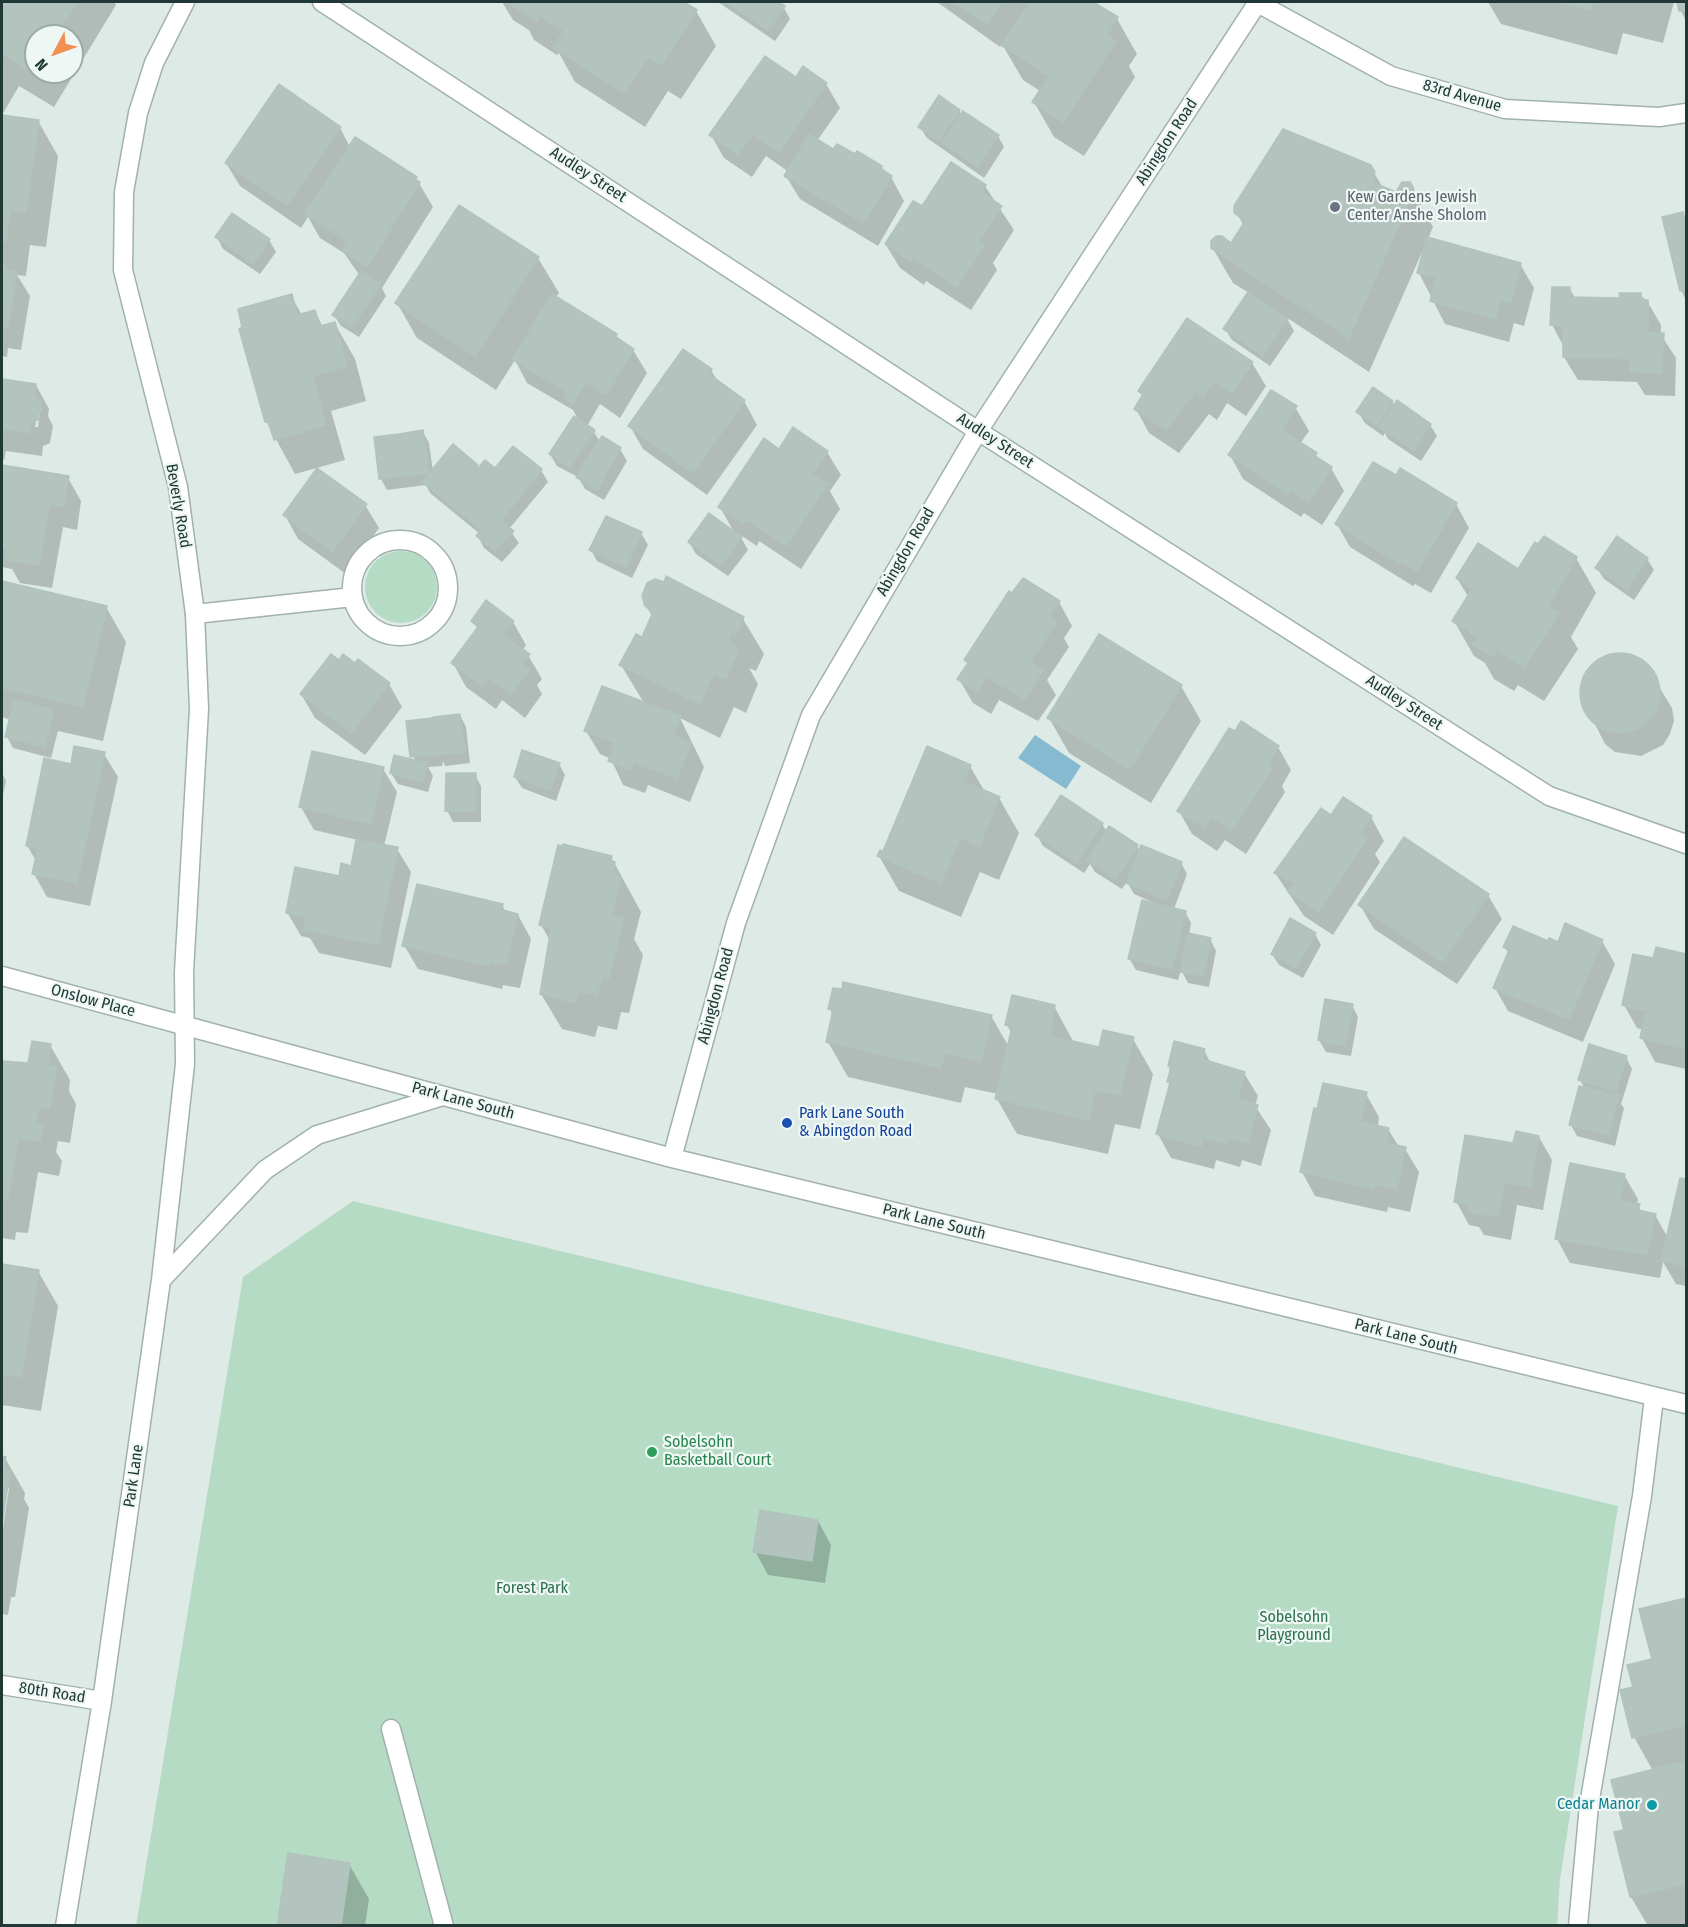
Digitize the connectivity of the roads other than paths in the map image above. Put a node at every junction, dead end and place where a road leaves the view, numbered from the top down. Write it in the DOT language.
graph roads {
  1 [pos="185,2"];
  2 [pos="322,2"];
  3 [pos="1257,2"];
  4 [pos="1686,113"];
  5 [pos="978,431"];
  6 [pos="353,597"];
  7 [pos="195,614"];
  8 [pos="1686,844"];
  9 [pos="2,976"];
  10 [pos="185,1025"];
  11 [pos="444,1096"];
  12 [pos="672,1158"];
  13 [pos="161,1280"];
  14 [pos="1653,1398"];
  15 [pos="1686,1404"];
  16 [pos="2,1685"];
  17 [pos="102,1701"];
  18 [pos="391,1729"];
  19 [pos="65,1926"];
  20 [pos="444,1926"];
  21 [pos="1578,1926"];
  1 -- 7 [label="street, Beverly Road"];
  2 -- 5 [label="street, Audley Street"];
  3 -- 4 [label="street, 83rd Avenue"];
  3 -- 5 [label="street, Abingdon Road"];
  5 -- 8 [label="street, Audley Street"];
  5 -- 12 [label="street, Abingdon Road"];
  6 -- 6 [label="street"];
  6 -- 7 [label="street"];
  7 -- 10 [label="street, Beverly Road"];
  9 -- 10 [label="street, Onslow Place"];
  10 -- 11 [label="street, Park Lane South"];
  10 -- 13 [label="street, Park Lane"];
  11 -- 12 [label="street, Park Lane South"];
  11 -- 13 [label="street"];
  12 -- 14 [label="street, Park Lane South"];
  13 -- 17 [label="street, Park Lane"];
  14 -- 15 [label="street, Park Lane South"];
  14 -- 21 [label="street"];
  16 -- 17 [label="street, 80th Road"];
  17 -- 19 [label="street, Park Lane"];
  18 -- 20 [label="street"];
}
